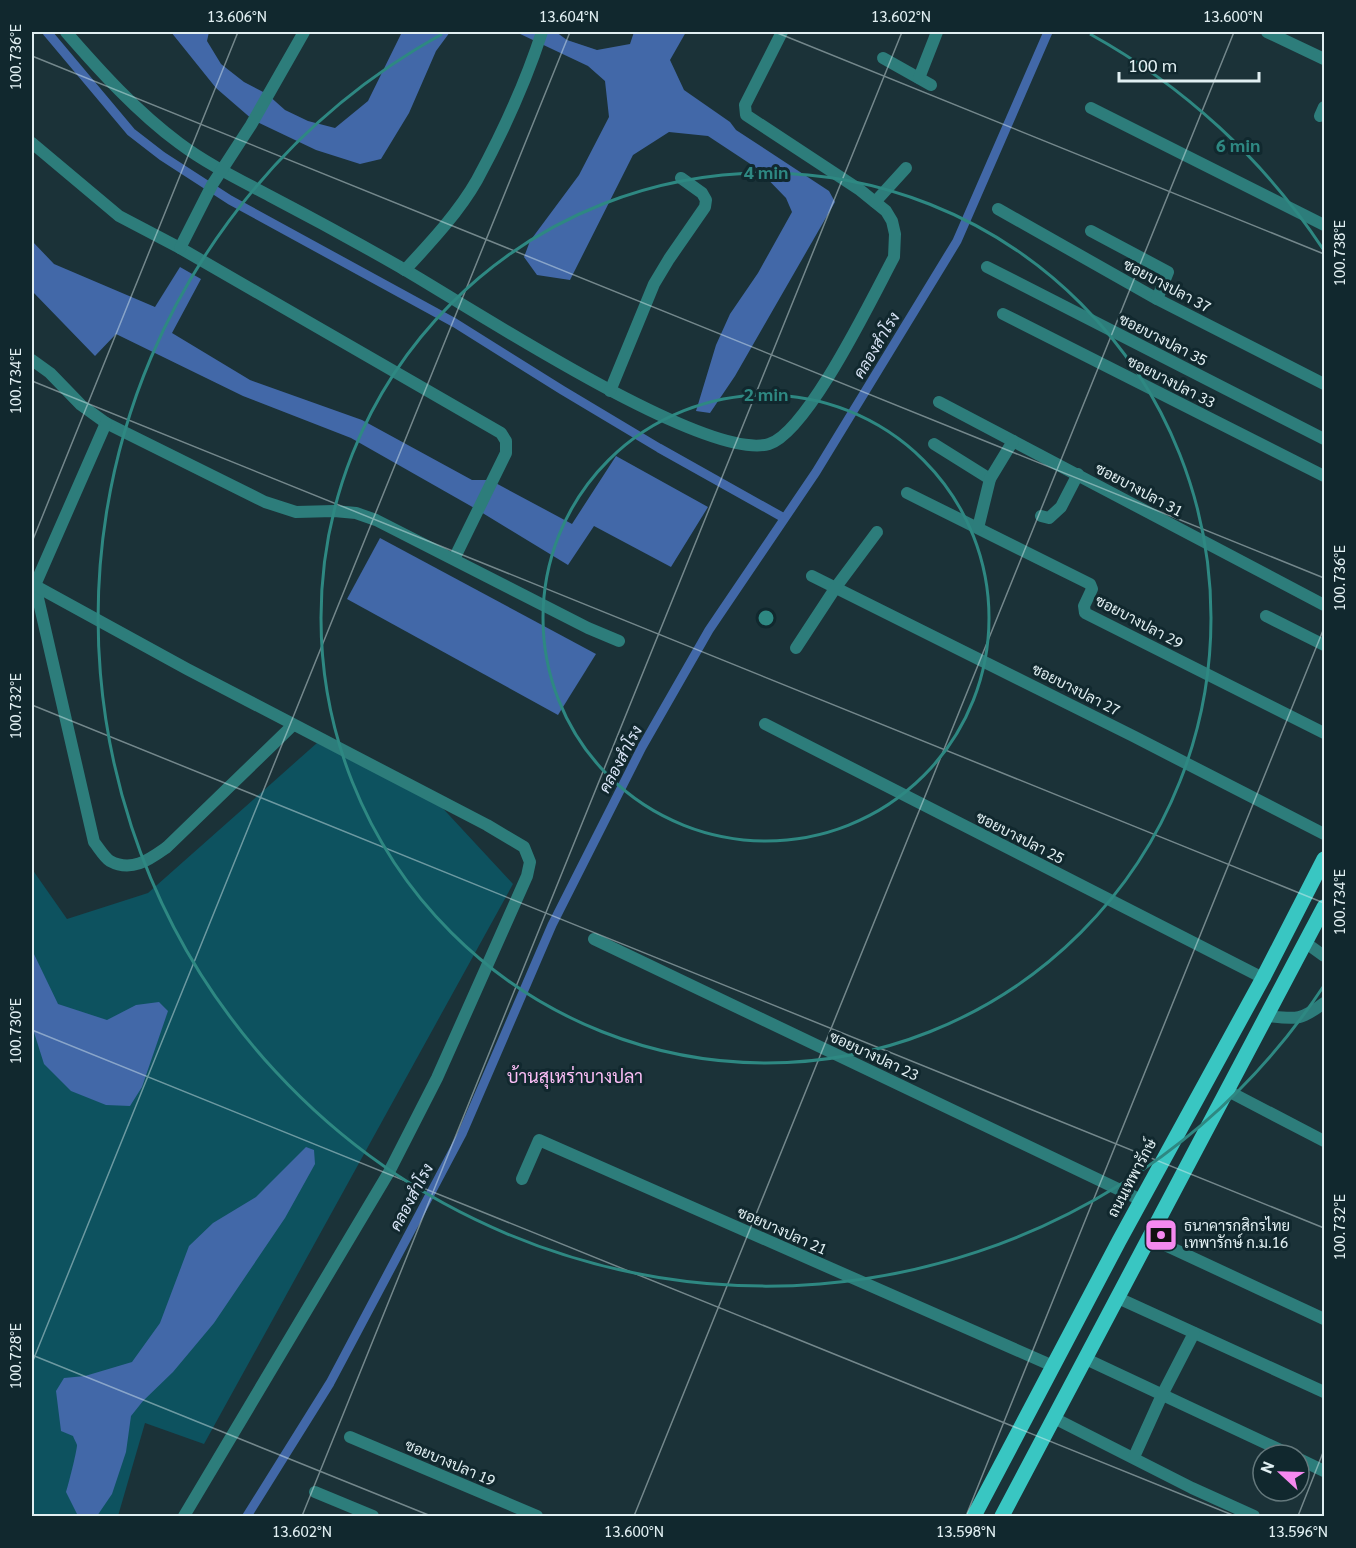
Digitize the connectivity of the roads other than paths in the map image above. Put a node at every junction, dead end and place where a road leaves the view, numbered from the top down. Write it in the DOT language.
graph roads {
  1 [pos="66,32"];
  2 [pos="304,32"];
  3 [pos="782,32"];
  4 [pos="937,32"];
  5 [pos="1267,32"];
  6 [pos="1284,32"];
  7 [pos="540,37"];
  8 [pos="1324,51"];
  9 [pos="883,58"];
  10 [pos="1324,59"];
  11 [pos="919,78"];
  12 [pos="931,85"];
  13 [pos="1090,108"];
  14 [pos="32,143"];
  15 [pos="906,168"];
  16 [pos="222,170"];
  17 [pos="681,178"];
  18 [pos="875,202"];
  19 [pos="998,210"];
  20 [pos="1324,225"];
  21 [pos="1091,231"];
  22 [pos="180,248"];
  23 [pos="987,267"];
  24 [pos="405,270"];
  25 [pos="1157,299"];
  26 [pos="1003,314"];
  27 [pos="32,360"];
  28 [pos="1324,384"];
  29 [pos="610,391"];
  30 [pos="939,402"];
  31 [pos="106,423"];
  32 [pos="1324,438"];
  33 [pos="1013,441"];
  34 [pos="934,444"];
  35 [pos="1078,474"];
  36 [pos="1324,476"];
  37 [pos="990,479"];
  38 [pos="907,493"];
  39 [pos="1041,516"];
  40 [pos="978,528"];
  41 [pos="877,532"];
  42 [pos="454,559"];
  43 [pos="812,576"];
  44 [pos="33,584"];
  45 [pos="836,587"];
  46 [pos="1324,605"];
  47 [pos="1266,616"];
  48 [pos="619,641"];
  49 [pos="1324,645"];
  50 [pos="796,648"];
  51 [pos="293,724"];
  52 [pos="765,724"];
  53 [pos="1324,733"];
  54 [pos="1324,834"];
  55 [pos="1324,859"];
  56 [pos="1324,907"];
  57 [pos="594,939"];
  58 [pos="1306,943"];
  59 [pos="1324,956"];
  60 [pos="1263,978"];
  61 [pos="1324,1003"];
  62 [pos="1267,1016"];
  63 [pos="1228,1091"];
  64 [pos="1324,1140"];
  65 [pos="522,1179"];
  66 [pos="1141,1200"];
  67 [pos="1150,1238"];
  68 [pos="1118,1298"];
  69 [pos="1324,1319"];
  70 [pos="1194,1333"];
  71 [pos="1086,1359"];
  72 [pos="1053,1366"];
  73 [pos="1324,1392"];
  74 [pos="1162,1395"];
  75 [pos="1054,1418"];
  76 [pos="350,1437"];
  77 [pos="1265,1443"];
  78 [pos="1134,1457"];
  79 [pos="315,1492"];
  80 [pos="184,1516"];
  81 [pos="373,1516"];
  82 [pos="537,1516"];
  83 [pos="974,1516"];
  84 [pos="1002,1516"];
  85 [pos="1254,1516"];
  1 -- 16 [label="street"];
  2 -- 16 [label="street"];
  3 -- 18 [label="street"];
  4 -- 11 [label="street"];
  5 -- 10 [label="street"];
  6 -- 8 [label="street"];
  7 -- 24 [label="street"];
  9 -- 11 [label="street"];
  11 -- 12 [label="street"];
  13 -- 20 [label="street"];
  14 -- 22 [label="street"];
  15 -- 18 [label="street"];
  16 -- 22 [label="street"];
  16 -- 24 [label="street"];
  17 -- 29 [label="street"];
  18 -- 29 [label="street"];
  19 -- 25 [label="street, ซอยบางปลา 37"];
  21 -- 25 [label="street"];
  22 -- 42 [label="street"];
  23 -- 32 [label="street, ซอยบางปลา 35"];
  24 -- 29 [label="street"];
  25 -- 28 [label="street, ซอยบางปลา 37"];
  26 -- 36 [label="street, ซอยบางปลา 33"];
  27 -- 31 [label="street"];
  30 -- 33 [label="street, ซอยบางปลา 31"];
  31 -- 42 [label="street"];
  31 -- 44 [label="street"];
  33 -- 35 [label="street, ซอยบางปลา 31"];
  33 -- 37 [label="street"];
  34 -- 37 [label="street"];
  35 -- 39 [label="street"];
  35 -- 46 [label="street, ซอยบางปลา 31"];
  37 -- 40 [label="street"];
  38 -- 40 [label="street, ซอยบางปลา 29"];
  40 -- 53 [label="street, ซอยบางปลา 29"];
  41 -- 45 [label="street"];
  42 -- 48 [label="street"];
  43 -- 45 [label="street, ซอยบางปลา 27"];
  44 -- 51 [label="street"];
  44 -- 51 [label="street"];
  45 -- 50 [label="street"];
  45 -- 54 [label="street, ซอยบางปลา 27"];
  47 -- 49 [label="street"];
  51 -- 80 [label="street"];
  52 -- 60 [label="street, ซอยบางปลา 25"];
  55 -- 60 [label="main road, ถนนเทพารักษ์"];
  56 -- 58 [label="main road"];
  57 -- 66 [label="street, ซอยบางปลา 23"];
  58 -- 59 [label="street"];
  58 -- 62 [label="main road"];
  60 -- 66 [label="main road, ถนนเทพารักษ์"];
  61 -- 62 [label="street"];
  62 -- 63 [label="main road"];
  63 -- 64 [label="street"];
  63 -- 67 [label="main road"];
  65 -- 72 [label="street, ซอยบางปลา 21"];
  66 -- 72 [label="main road, ถนนเทพารักษ์"];
  67 -- 68 [label="main road"];
  67 -- 69 [label="street"];
  68 -- 70 [label="street"];
  68 -- 71 [label="main road"];
  70 -- 73 [label="street"];
  70 -- 74 [label="street"];
  71 -- 74 [label="street"];
  71 -- 75 [label="main road"];
  72 -- 83 [label="main road, ถนนเทพารักษ์"];
  74 -- 77 [label="street"];
  74 -- 78 [label="street"];
  75 -- 78 [label="street"];
  75 -- 84 [label="main road"];
  76 -- 82 [label="street, ซอยบางปลา 19"];
  78 -- 85 [label="street"];
  79 -- 81 [label="street"];
}
